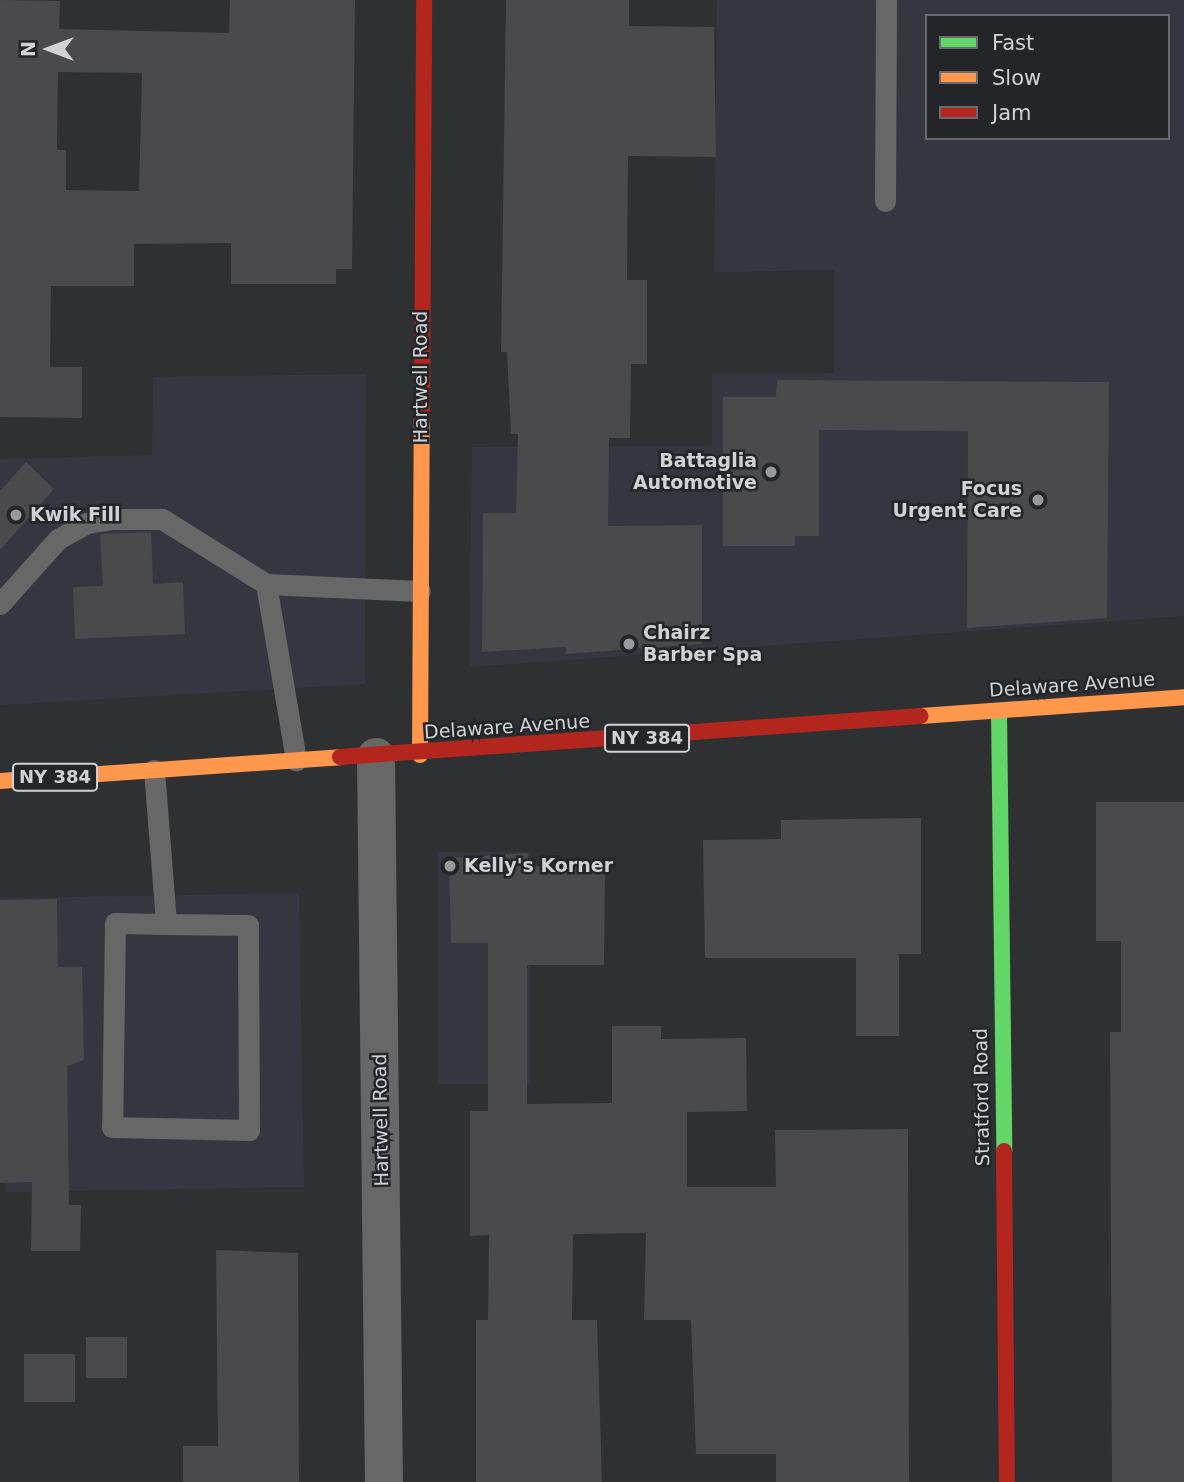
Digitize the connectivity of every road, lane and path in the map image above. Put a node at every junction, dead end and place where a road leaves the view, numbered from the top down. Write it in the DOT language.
graph roads {
  1 [pos="424,0"];
  2 [pos="886,0"];
  3 [pos="885,201"];
  4 [pos="266,584"];
  5 [pos="420,591"];
  6 [pos="0,604"];
  7 [pos="1184,697"];
  8 [pos="999,712"];
  9 [pos="420,755"];
  10 [pos="376,757"];
  11 [pos="296,760"];
  12 [pos="154,770"];
  13 [pos="0,781"];
  14 [pos="166,924"];
  15 [pos="384,1482"];
  16 [pos="1007,1482"];
  1 -- 5 [label="street, Hartwell Road"];
  2 -- 3 [label="lane"];
  4 -- 5 [label="lane"];
  4 -- 6 [label="lane"];
  4 -- 11 [label="lane"];
  5 -- 9 [label="street, Hartwell Road"];
  7 -- 8 [label="street, Delaware Avenue / NY 384"];
  8 -- 9 [label="street, Delaware Avenue / NY 384"];
  8 -- 16 [label="street, Stratford Road"];
  9 -- 10 [label="street, Delaware Avenue / NY 384"];
  10 -- 11 [label="street, Delaware Avenue / NY 384"];
  10 -- 15 [label="street, Hartwell Road"];
  11 -- 12 [label="street, Delaware Avenue / NY 384"];
  12 -- 13 [label="street, Delaware Avenue / NY 384"];
  12 -- 14 [label="lane"];
  14 -- 14 [label="lane"];
}
